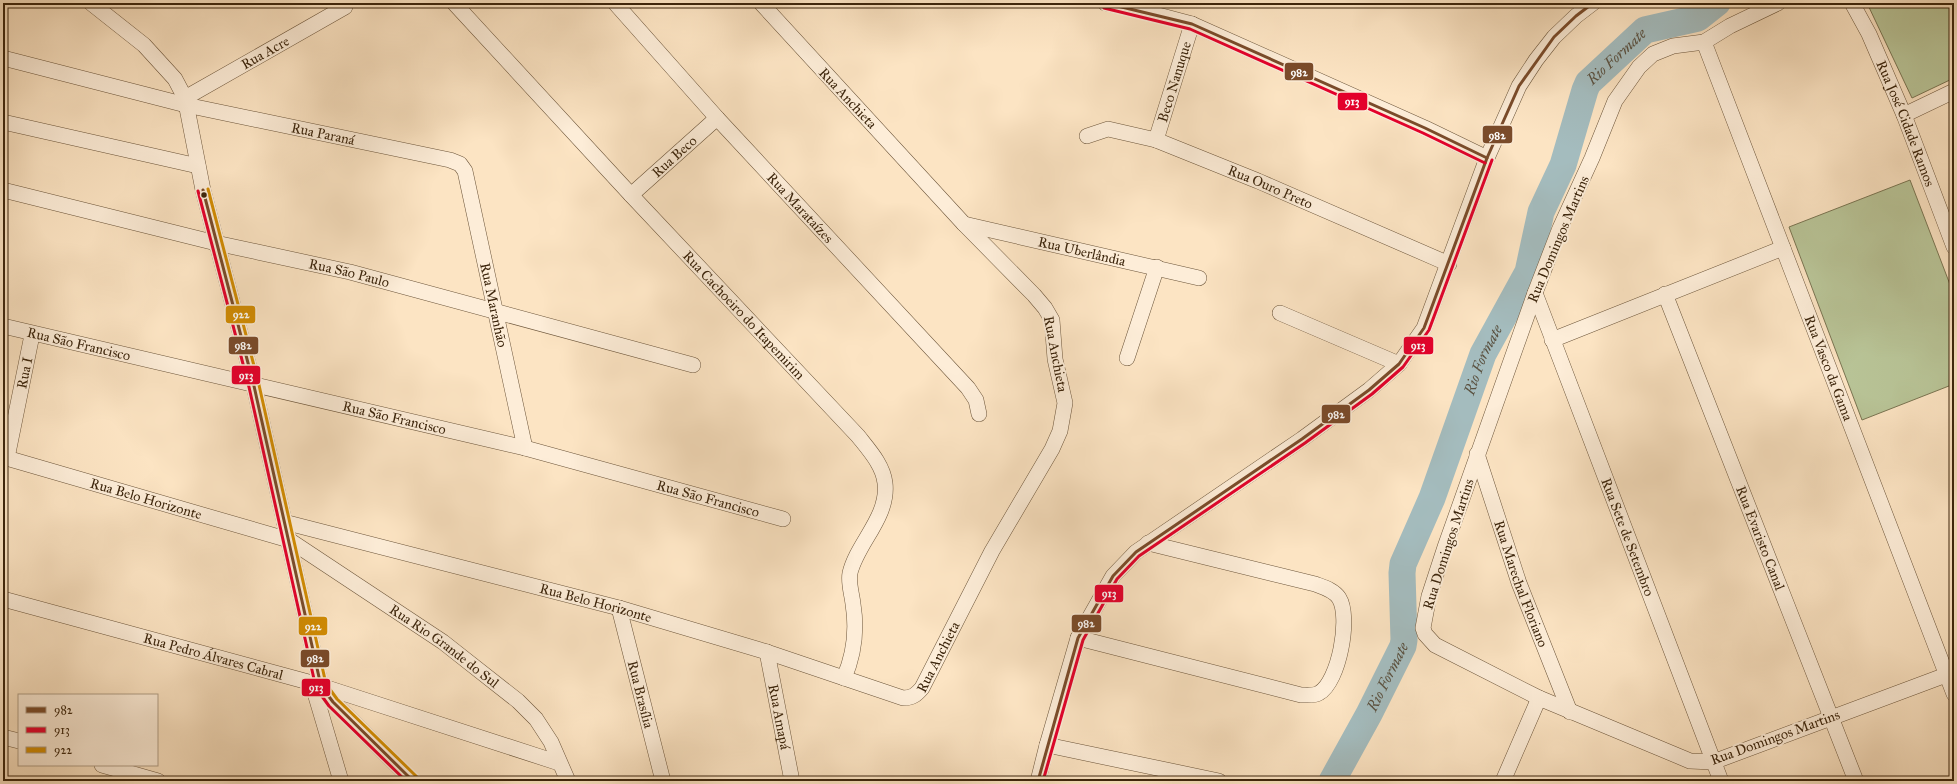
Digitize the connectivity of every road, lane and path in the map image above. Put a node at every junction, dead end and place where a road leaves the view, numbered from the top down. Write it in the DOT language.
graph roads {
  1 [pos="91,3"];
  2 [pos="454,3"];
  3 [pos="615,3"];
  4 [pos="761,3"];
  5 [pos="1105,3"];
  6 [pos="1593,3"];
  7 [pos="1778,3"];
  8 [pos="1852,3"];
  9 [pos="345,8"];
  10 [pos="1192,24"];
  11 [pos="1704,42"];
  12 [pos="3,58"];
  13 [pos="1954,91"];
  14 [pos="185,102"];
  15 [pos="1904,115"];
  16 [pos="717,118"];
  17 [pos="3,122"];
  18 [pos="1086,136"];
  19 [pos="1156,140"];
  20 [pos="1487,158"];
  21 [pos="460,164"];
  22 [pos="198,166"];
  23 [pos="3,190"];
  24 [pos="631,195"];
  25 [pos="964,224"];
  26 [pos="1950,226"];
  27 [pos="216,243"];
  28 [pos="1954,247"];
  29 [pos="1783,248"];
  30 [pos="1449,264"];
  31 [pos="1157,267"];
  32 [pos="1199,278"];
  33 [pos="1534,293"];
  34 [pos="1665,294"];
  35 [pos="495,310"];
  36 [pos="1280,313"];
  37 [pos="3,326"];
  38 [pos="32,335"];
  39 [pos="1552,340"];
  40 [pos="1127,358"];
  41 [pos="1399,364"];
  42 [pos="693,366"];
  43 [pos="254,386"];
  44 [pos="979,414"];
  45 [pos="525,448"];
  46 [pos="1477,454"];
  47 [pos="5,458"];
  48 [pos="783,519"];
  49 [pos="284,522"];
  50 [pos="289,540"];
  51 [pos="1148,543"];
  52 [pos="3,599"];
  53 [pos="619,608"];
  54 [pos="1078,638"];
  55 [pos="767,652"];
  56 [pos="1950,673"];
  57 [pos="844,678"];
  58 [pos="317,684"];
  59 [pos="1954,694"];
  60 [pos="903,698"];
  61 [pos="1539,698"];
  62 [pos="1570,712"];
  63 [pos="1831,718"];
  64 [pos="3,736"];
  65 [pos="18,741"];
  66 [pos="1047,744"];
  67 [pos="1713,762"];
  68 [pos="559,763"];
  69 [pos="105,766"];
  70 [pos="157,781"];
  71 [pos="342,781"];
  72 [pos="413,781"];
  73 [pos="568,781"];
  74 [pos="663,781"];
  75 [pos="792,781"];
  76 [pos="1038,781"];
  77 [pos="1219,781"];
  78 [pos="1503,781"];
  79 [pos="1721,781"];
  80 [pos="1856,781"];
  1 -- 14 [label="street"];
  2 -- 24 [label="street, Rua Cachoeiro do Itapemirim"];
  3 -- 16 [label="street, Rua Marataízes"];
  4 -- 25 [label="street, Rua Anchieta"];
  5 -- 10 [label="street"];
  6 -- 20 [label="street"];
  7 -- 11 [label="street, Rua Domingos Martins"];
  8 -- 15 [label="street, Rua José Cidade Ramos"];
  9 -- 14 [label="street, Rua Acre"];
  10 -- 19 [label="street, Beco Nanuque"];
  10 -- 20 [label="street"];
  11 -- 29 [label="street, Rua Vasco da Gama"];
  11 -- 33 [label="street, Rua Domingos Martins"];
  12 -- 14 [label="street, Rua Paraná"];
  13 -- 15 [label="street"];
  14 -- 21 [label="street, Rua Paraná"];
  14 -- 22 [label="street"];
  15 -- 26 [label="street, Rua José Cidade Ramos"];
  16 -- 24 [label="street, Rua Beco"];
  16 -- 44 [label="street, Rua Marataízes"];
  17 -- 22 [label="street"];
  18 -- 19 [label="street, Rua Ouro Preto"];
  19 -- 30 [label="street, Rua Ouro Preto"];
  20 -- 30 [label="street"];
  21 -- 35 [label="street, Rua Maranhão"];
  22 -- 27 [label="street"];
  23 -- 27 [label="street, Rua São Paulo"];
  24 -- 57 [label="street, Rua Cachoeiro do Itapemirim"];
  25 -- 31 [label="street, Rua Uberlândia"];
  25 -- 60 [label="street, Rua Anchieta"];
  26 -- 28 [label="street, Rua José Cidade Ramos"];
  27 -- 35 [label="street, Rua São Paulo"];
  27 -- 43 [label="street"];
  29 -- 34 [label="street"];
  29 -- 56 [label="street, Rua Vasco da Gama"];
  30 -- 41 [label="street"];
  31 -- 32 [label="street, Rua Uberlândia"];
  31 -- 40 [label="street"];
  33 -- 39 [label="street, Rua Sete de Setembro"];
  33 -- 46 [label="street, Rua Domingos Martins"];
  34 -- 39 [label="street"];
  34 -- 63 [label="street, Rua Evaristo Canal"];
  35 -- 42 [label="street, Rua São Paulo"];
  35 -- 45 [label="street, Rua Maranhão"];
  36 -- 41 [label="street"];
  37 -- 38 [label="street, Rua São Francisco"];
  38 -- 43 [label="street, Rua São Francisco"];
  38 -- 47 [label="street, Rua I"];
  39 -- 67 [label="street, Rua Sete de Setembro"];
  41 -- 51 [label="street"];
  43 -- 45 [label="street, Rua São Francisco"];
  43 -- 49 [label="street"];
  45 -- 48 [label="street, Rua São Francisco"];
  46 -- 61 [label="street, Rua Domingos Martins"];
  46 -- 62 [label="street, Rua Marechal Floriano"];
  47 -- 50 [label="street, Rua Belo Horizonte"];
  49 -- 50 [label="street"];
  49 -- 53 [label="street, Rua Belo Horizonte"];
  50 -- 58 [label="street"];
  50 -- 68 [label="street, Rua Rio Grande do Sul"];
  51 -- 54 [label="street"];
  51 -- 54 [label="street"];
  52 -- 58 [label="street, Rua Pedro Álvares Cabral"];
  53 -- 55 [label="street, Rua Belo Horizonte"];
  53 -- 74 [label="street, Rua Brasília"];
  54 -- 66 [label="street"];
  55 -- 57 [label="street, Rua Belo Horizonte"];
  55 -- 75 [label="street, Rua Amapá"];
  56 -- 59 [label="street, Rua Vasco da Gama"];
  56 -- 63 [label="street, Rua Domingos Martins"];
  57 -- 60 [label="street, Rua Belo Horizonte"];
  58 -- 68 [label="street, Rua Pedro Álvares Cabral"];
  58 -- 71 [label="street"];
  58 -- 72 [label="street"];
  61 -- 62 [label="street, Rua Domingos Martins"];
  61 -- 78 [label="street"];
  62 -- 67 [label="street, Rua Domingos Martins"];
  63 -- 67 [label="street, Rua Domingos Martins"];
  63 -- 80 [label="street, Rua Evaristo Canal"];
  64 -- 65 [label="street"];
  66 -- 76 [label="street"];
  66 -- 77 [label="street"];
  67 -- 79 [label="street, Rua Sete de Setembro"];
  68 -- 73 [label="street, Rua Rio Grande do Sul"];
  69 -- 70 [label="street"];
}
